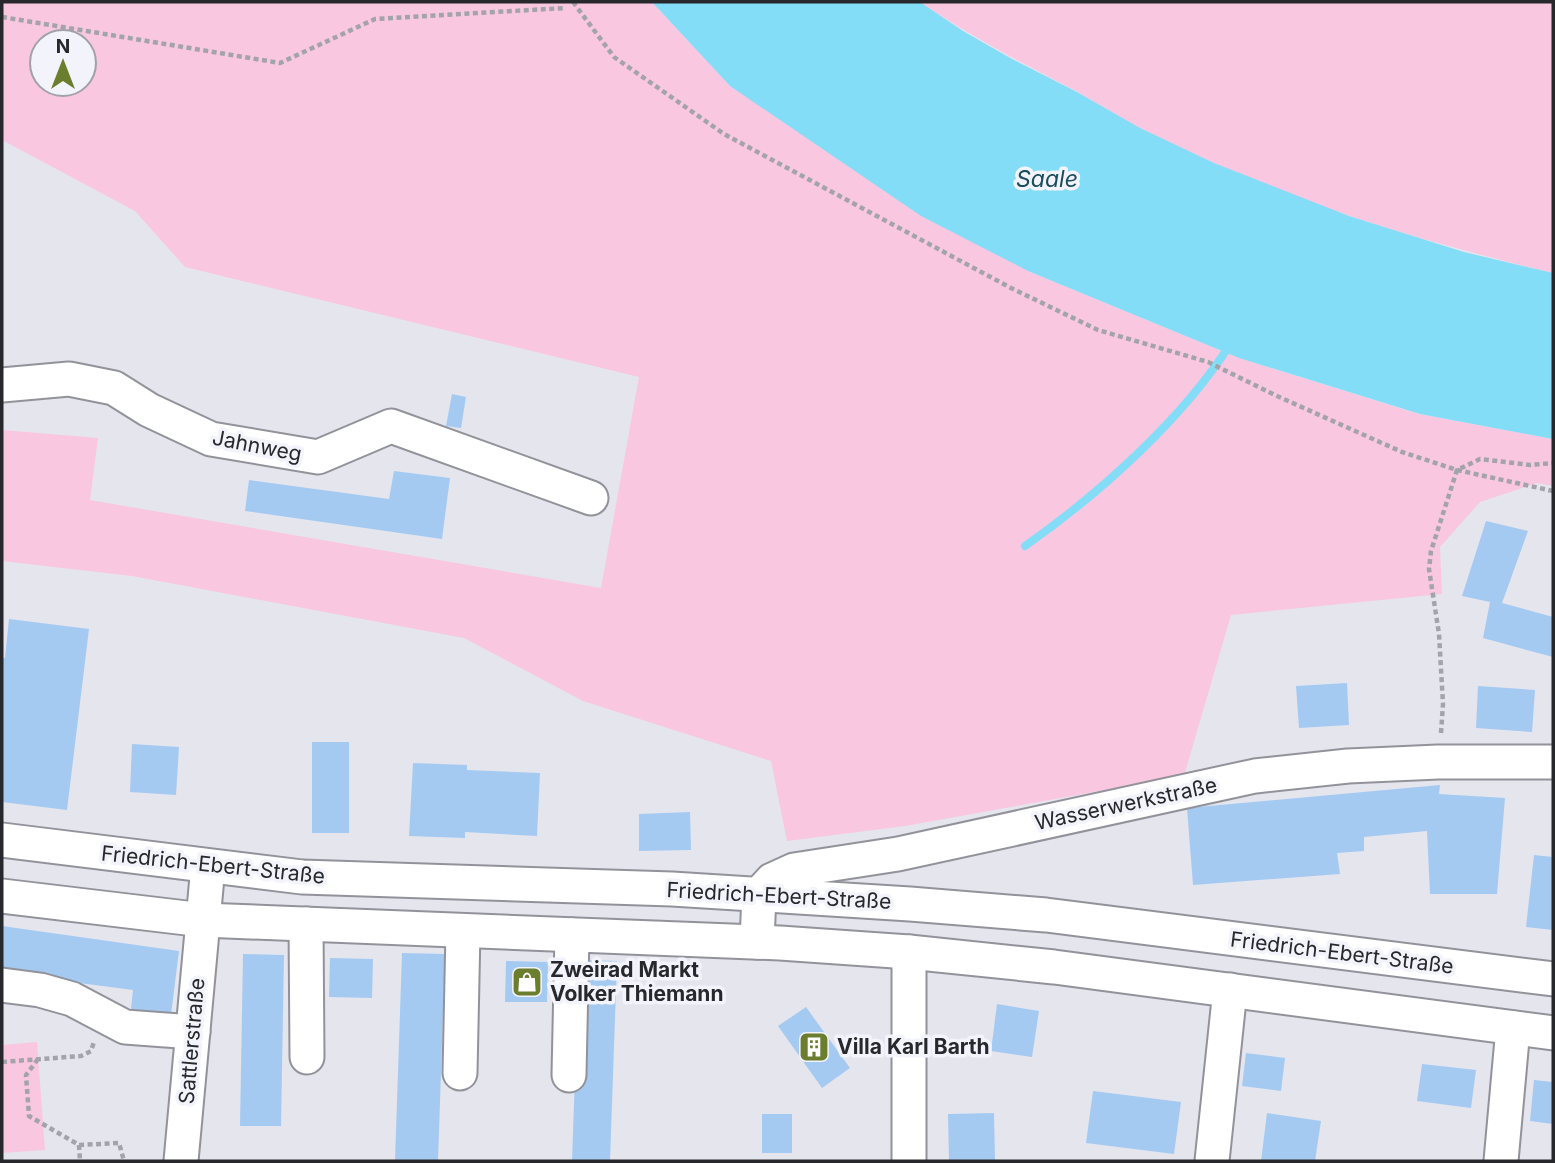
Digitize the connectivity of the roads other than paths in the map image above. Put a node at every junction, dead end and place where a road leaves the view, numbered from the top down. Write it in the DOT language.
graph roads {
  1 [pos="2,385"];
  2 [pos="591,498"];
  3 [pos="1553,762"];
  4 [pos="2,840"];
  5 [pos="208,866"];
  6 [pos="759,894"];
  7 [pos="2,896"];
  8 [pos="203,920"];
  9 [pos="306,925"];
  10 [pos="463,931"];
  11 [pos="572,935"];
  12 [pos="757,942"];
  13 [pos="909,952"];
  14 [pos="1553,979"];
  15 [pos="2,985"];
  16 [pos="1230,990"];
  17 [pos="1513,1028"];
  18 [pos="193,1032"];
  19 [pos="1553,1033"];
  20 [pos="307,1057"];
  21 [pos="460,1073"];
  22 [pos="569,1075"];
  23 [pos="181,1161"];
  24 [pos="909,1161"];
  25 [pos="1212,1161"];
  26 [pos="1501,1161"];
  1 -- 2 [label="street, Jahnweg"];
  3 -- 6 [label="street, Wasserwerkstraße"];
  4 -- 5 [label="street, Friedrich-Ebert-Straße"];
  5 -- 6 [label="street, Friedrich-Ebert-Straße"];
  5 -- 8 [label="street, Sattlerstraße"];
  6 -- 12 [label="street"];
  6 -- 14 [label="street, Friedrich-Ebert-Straße"];
  7 -- 8 [label="street"];
  8 -- 9 [label="street"];
  8 -- 18 [label="street, Sattlerstraße"];
  9 -- 10 [label="street"];
  9 -- 20 [label="street"];
  10 -- 11 [label="street"];
  10 -- 21 [label="street"];
  11 -- 12 [label="street"];
  11 -- 22 [label="street"];
  12 -- 13 [label="street"];
  13 -- 16 [label="street"];
  13 -- 24 [label="street"];
  15 -- 18 [label="street"];
  16 -- 17 [label="street"];
  16 -- 25 [label="street"];
  17 -- 19 [label="street"];
  17 -- 26 [label="street"];
  18 -- 23 [label="street, Sattlerstraße"];
}
